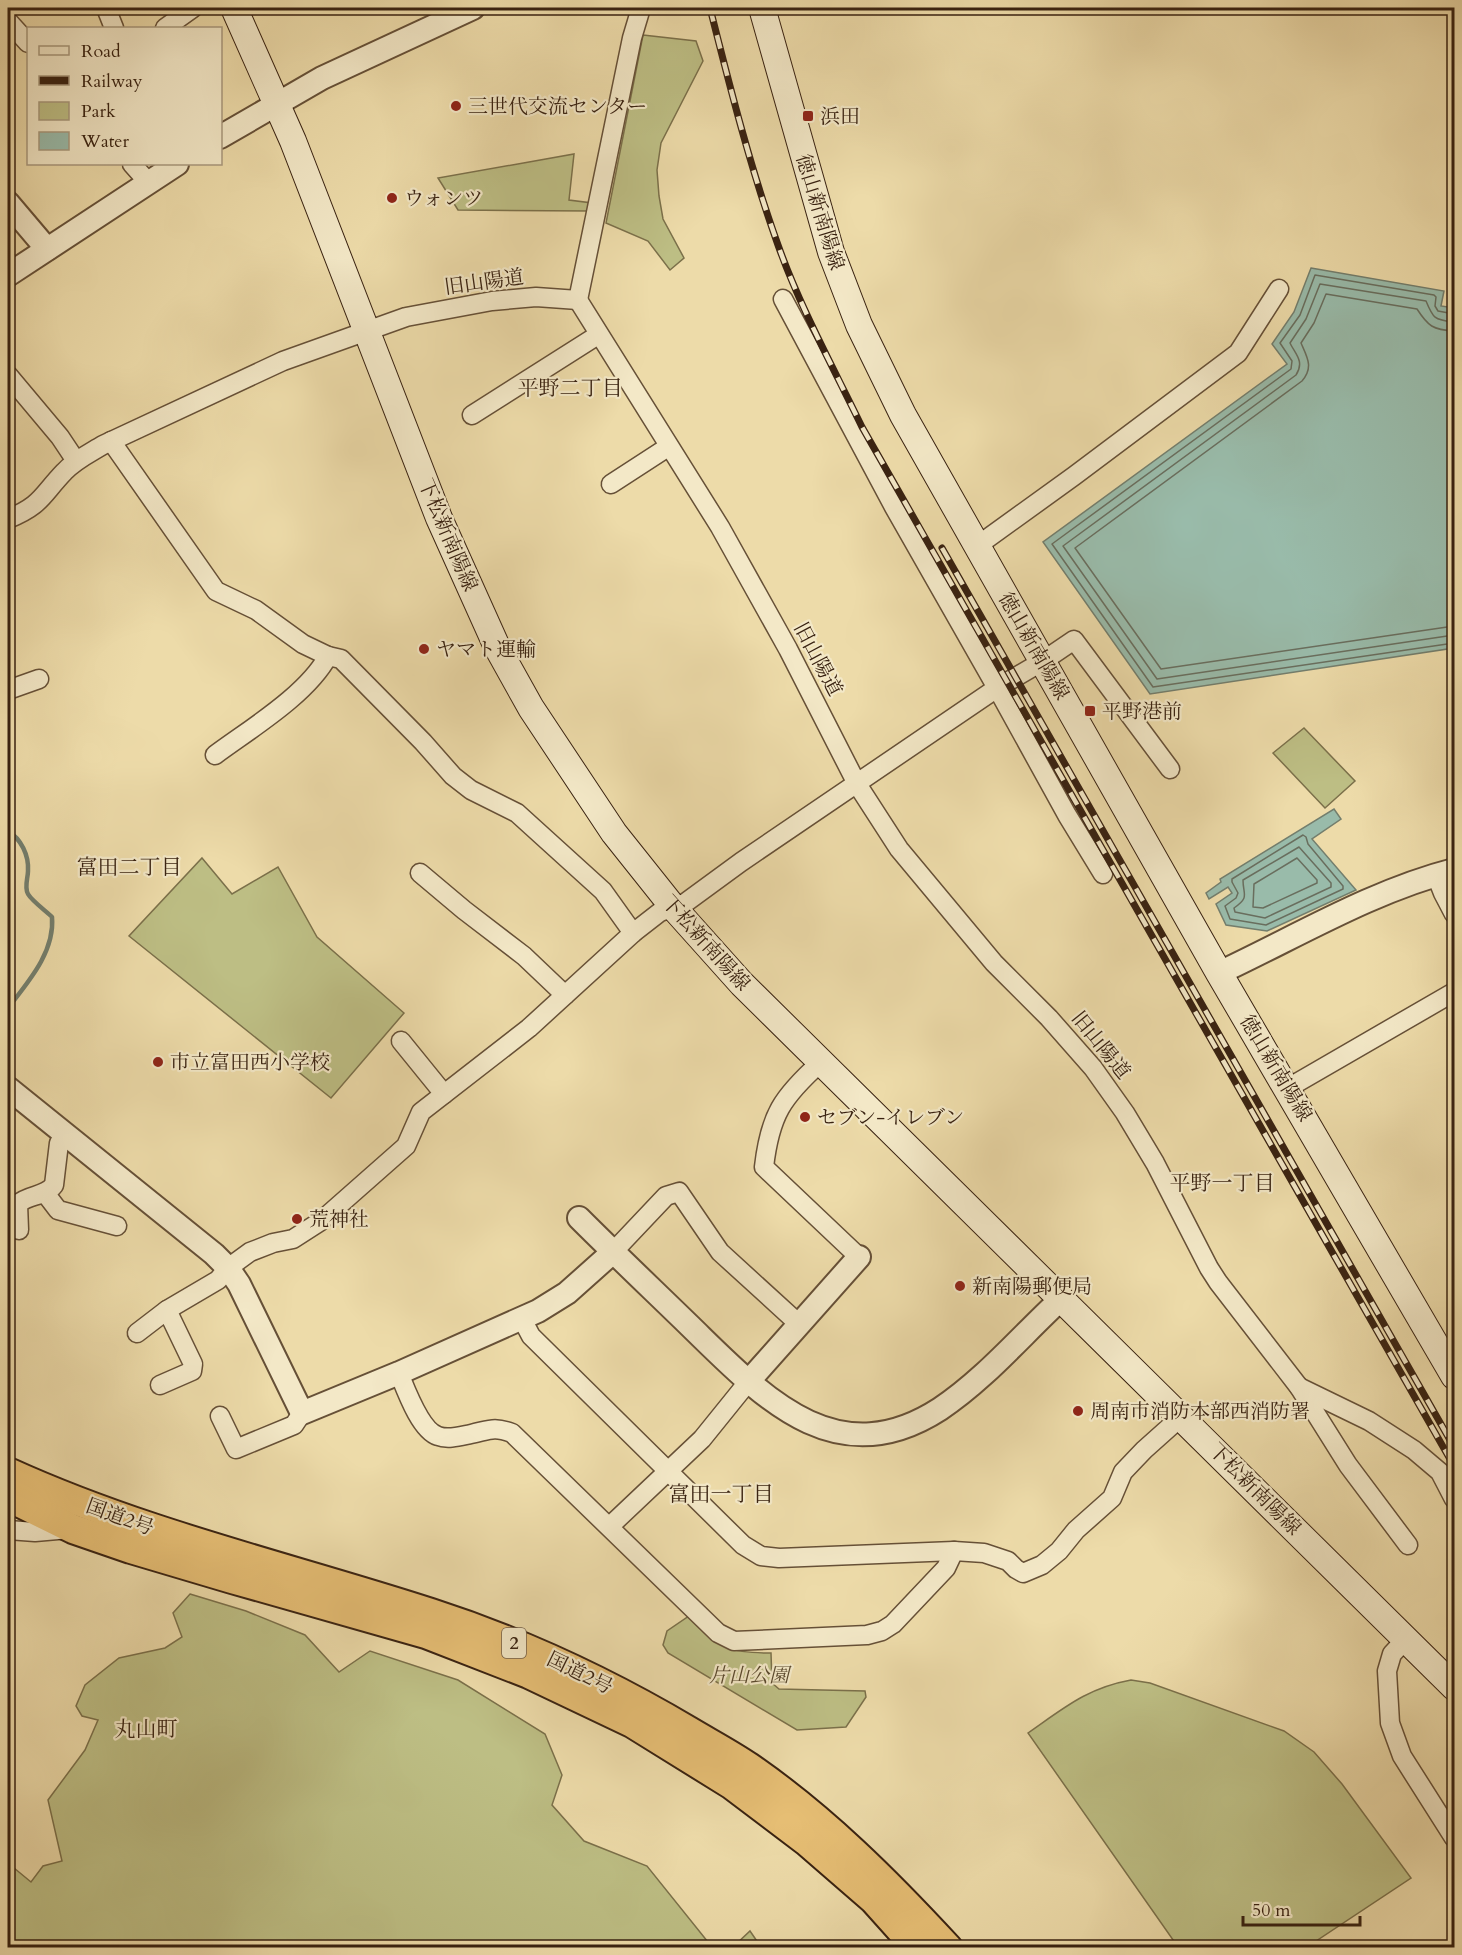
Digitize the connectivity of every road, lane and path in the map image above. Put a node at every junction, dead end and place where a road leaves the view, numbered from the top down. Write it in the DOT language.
graph roads {
  1 [pos="106,8"];
  2 [pos="193,8"];
  3 [pos="234,8"];
  4 [pos="472,8"];
  5 [pos="641,8"];
  6 [pos="762,8"];
  7 [pos="8,21"];
  8 [pos="114,27"];
  9 [pos="166,27"];
  10 [pos="27,42"];
  11 [pos="277,105"];
  12 [pos="222,136"];
  13 [pos="133,165"];
  14 [pos="175,165"];
  15 [pos="148,182"];
  16 [pos="8,203"];
  17 [pos="47,249"];
  18 [pos="8,275"];
  19 [pos="1279,289"];
  20 [pos="783,299"];
  21 [pos="578,300"];
  22 [pos="366,331"];
  23 [pos="598,335"];
  24 [pos="8,375"];
  25 [pos="472,415"];
  26 [pos="111,441"];
  27 [pos="668,447"];
  28 [pos="76,461"];
  29 [pos="610,484"];
  30 [pos="8,519"];
  31 [pos="977,546"];
  32 [pos="328,656"];
  33 [pos="1043,661"];
  34 [pos="39,679"];
  35 [pos="997,688"];
  36 [pos="8,690"];
  37 [pos="215,755"];
  38 [pos="1170,770"];
  39 [pos="857,784"];
  40 [pos="1445,872"];
  41 [pos="420,873"];
  42 [pos="1103,874"];
  43 [pos="673,907"];
  44 [pos="1455,914"];
  45 [pos="633,933"];
  46 [pos="1219,973"];
  47 [pos="1455,992"];
  48 [pos="565,995"];
  49 [pos="401,1041"];
  50 [pos="821,1062"];
  51 [pos="8,1088"];
  52 [pos="1288,1088"];
  53 [pos="444,1094"];
  54 [pos="66,1136"];
  55 [pos="45,1193"];
  56 [pos="579,1218"];
  57 [pos="117,1226"];
  58 [pos="19,1230"];
  59 [pos="613,1251"];
  60 [pos="859,1257"];
  61 [pos="228,1268"];
  62 [pos="1061,1299"];
  63 [pos="167,1310"];
  64 [pos="522,1319"];
  65 [pos="800,1325"];
  66 [pos="137,1333"];
  67 [pos="399,1373"];
  68 [pos="1455,1376"];
  69 [pos="748,1382"];
  70 [pos="160,1385"];
  71 [pos="1299,1387"];
  72 [pos="302,1413"];
  73 [pos="220,1416"];
  74 [pos="1182,1416"];
  75 [pos="667,1471"];
  76 [pos="8,1472"];
  77 [pos="8,1497"];
  78 [pos="1455,1499"];
  79 [pos="610,1526"];
  80 [pos="73,1529"];
  81 [pos="8,1530"];
  82 [pos="1408,1545"];
  83 [pos="954,1551"];
  84 [pos="1406,1639"];
  85 [pos="1455,1687"];
  86 [pos="1455,1838"];
  87 [pos="917,1947"];
  88 [pos="948,1947"];
  1 -- 8 [label="street"];
  2 -- 9 [label="street"];
  3 -- 11 [label="main road, 下松新南陽線"];
  4 -- 11 [label="street"];
  5 -- 21 [label="street"];
  6 -- 31 [label="main road, 徳山新南陽線"];
  7 -- 10 [label="street"];
  11 -- 12 [label="street"];
  11 -- 22 [label="main road, 下松新南陽線"];
  13 -- 15 [label="street"];
  14 -- 15 [label="street"];
  15 -- 17 [label="street"];
  16 -- 17 [label="street"];
  17 -- 18 [label="street"];
  19 -- 31 [label="street"];
  20 -- 35 [label="street"];
  21 -- 22 [label="street, 旧山陽道"];
  21 -- 23 [label="street, 旧山陽道"];
  22 -- 26 [label="street, 旧山陽道"];
  22 -- 43 [label="main road, 下松新南陽線"];
  23 -- 25 [label="street"];
  23 -- 27 [label="street, 旧山陽道"];
  24 -- 28 [label="street"];
  26 -- 28 [label="street, 旧山陽道"];
  26 -- 32 [label="street"];
  27 -- 29 [label="street"];
  27 -- 39 [label="street, 旧山陽道"];
  28 -- 30 [label="street, 旧山陽道"];
  31 -- 33 [label="main road, 徳山新南陽線"];
  32 -- 37 [label="street"];
  32 -- 45 [label="street"];
  33 -- 35 [label="street"];
  33 -- 38 [label="street"];
  33 -- 46 [label="main road, 徳山新南陽線"];
  34 -- 36 [label="street"];
  35 -- 39 [label="street"];
  35 -- 42 [label="street"];
  39 -- 43 [label="street"];
  39 -- 71 [label="street, 旧山陽道"];
  40 -- 44 [label="street"];
  40 -- 46 [label="street"];
  41 -- 48 [label="street"];
  43 -- 45 [label="street"];
  43 -- 50 [label="main road, 下松新南陽線"];
  45 -- 48 [label="street"];
  46 -- 52 [label="main road, 徳山新南陽線"];
  47 -- 52 [label="street"];
  48 -- 53 [label="street"];
  49 -- 53 [label="street"];
  50 -- 60 [label="street"];
  50 -- 62 [label="main road, 下松新南陽線"];
  51 -- 54 [label="street"];
  52 -- 68 [label="main road, 徳山新南陽線"];
  53 -- 61 [label="street"];
  54 -- 55 [label="street"];
  54 -- 61 [label="street"];
  55 -- 57 [label="street"];
  55 -- 58 [label="street"];
  56 -- 59 [label="street"];
  59 -- 64 [label="street"];
  59 -- 65 [label="street"];
  59 -- 69 [label="street"];
  60 -- 65 [label="street"];
  61 -- 63 [label="street"];
  61 -- 72 [label="street"];
  62 -- 69 [label="street"];
  62 -- 74 [label="main road, 下松新南陽線"];
  63 -- 66 [label="street"];
  63 -- 70 [label="street"];
  64 -- 67 [label="street"];
  64 -- 75 [label="street"];
  65 -- 69 [label="street"];
  67 -- 72 [label="street"];
  67 -- 79 [label="street"];
  69 -- 75 [label="street"];
  71 -- 78 [label="street, 旧山陽道"];
  71 -- 82 [label="street"];
  72 -- 73 [label="street"];
  74 -- 83 [label="street"];
  74 -- 84 [label="main road, 下松新南陽線"];
  75 -- 79 [label="street"];
  75 -- 83 [label="street"];
  76 -- 88 [label="highway, 国道2号 / 2"];
  77 -- 80 [label="highway, 国道2号 / 2"];
  79 -- 83 [label="street"];
  80 -- 81 [label="street"];
  80 -- 87 [label="highway, 国道2号 / 2"];
  84 -- 85 [label="main road, 下松新南陽線"];
  84 -- 86 [label="street"];
}
